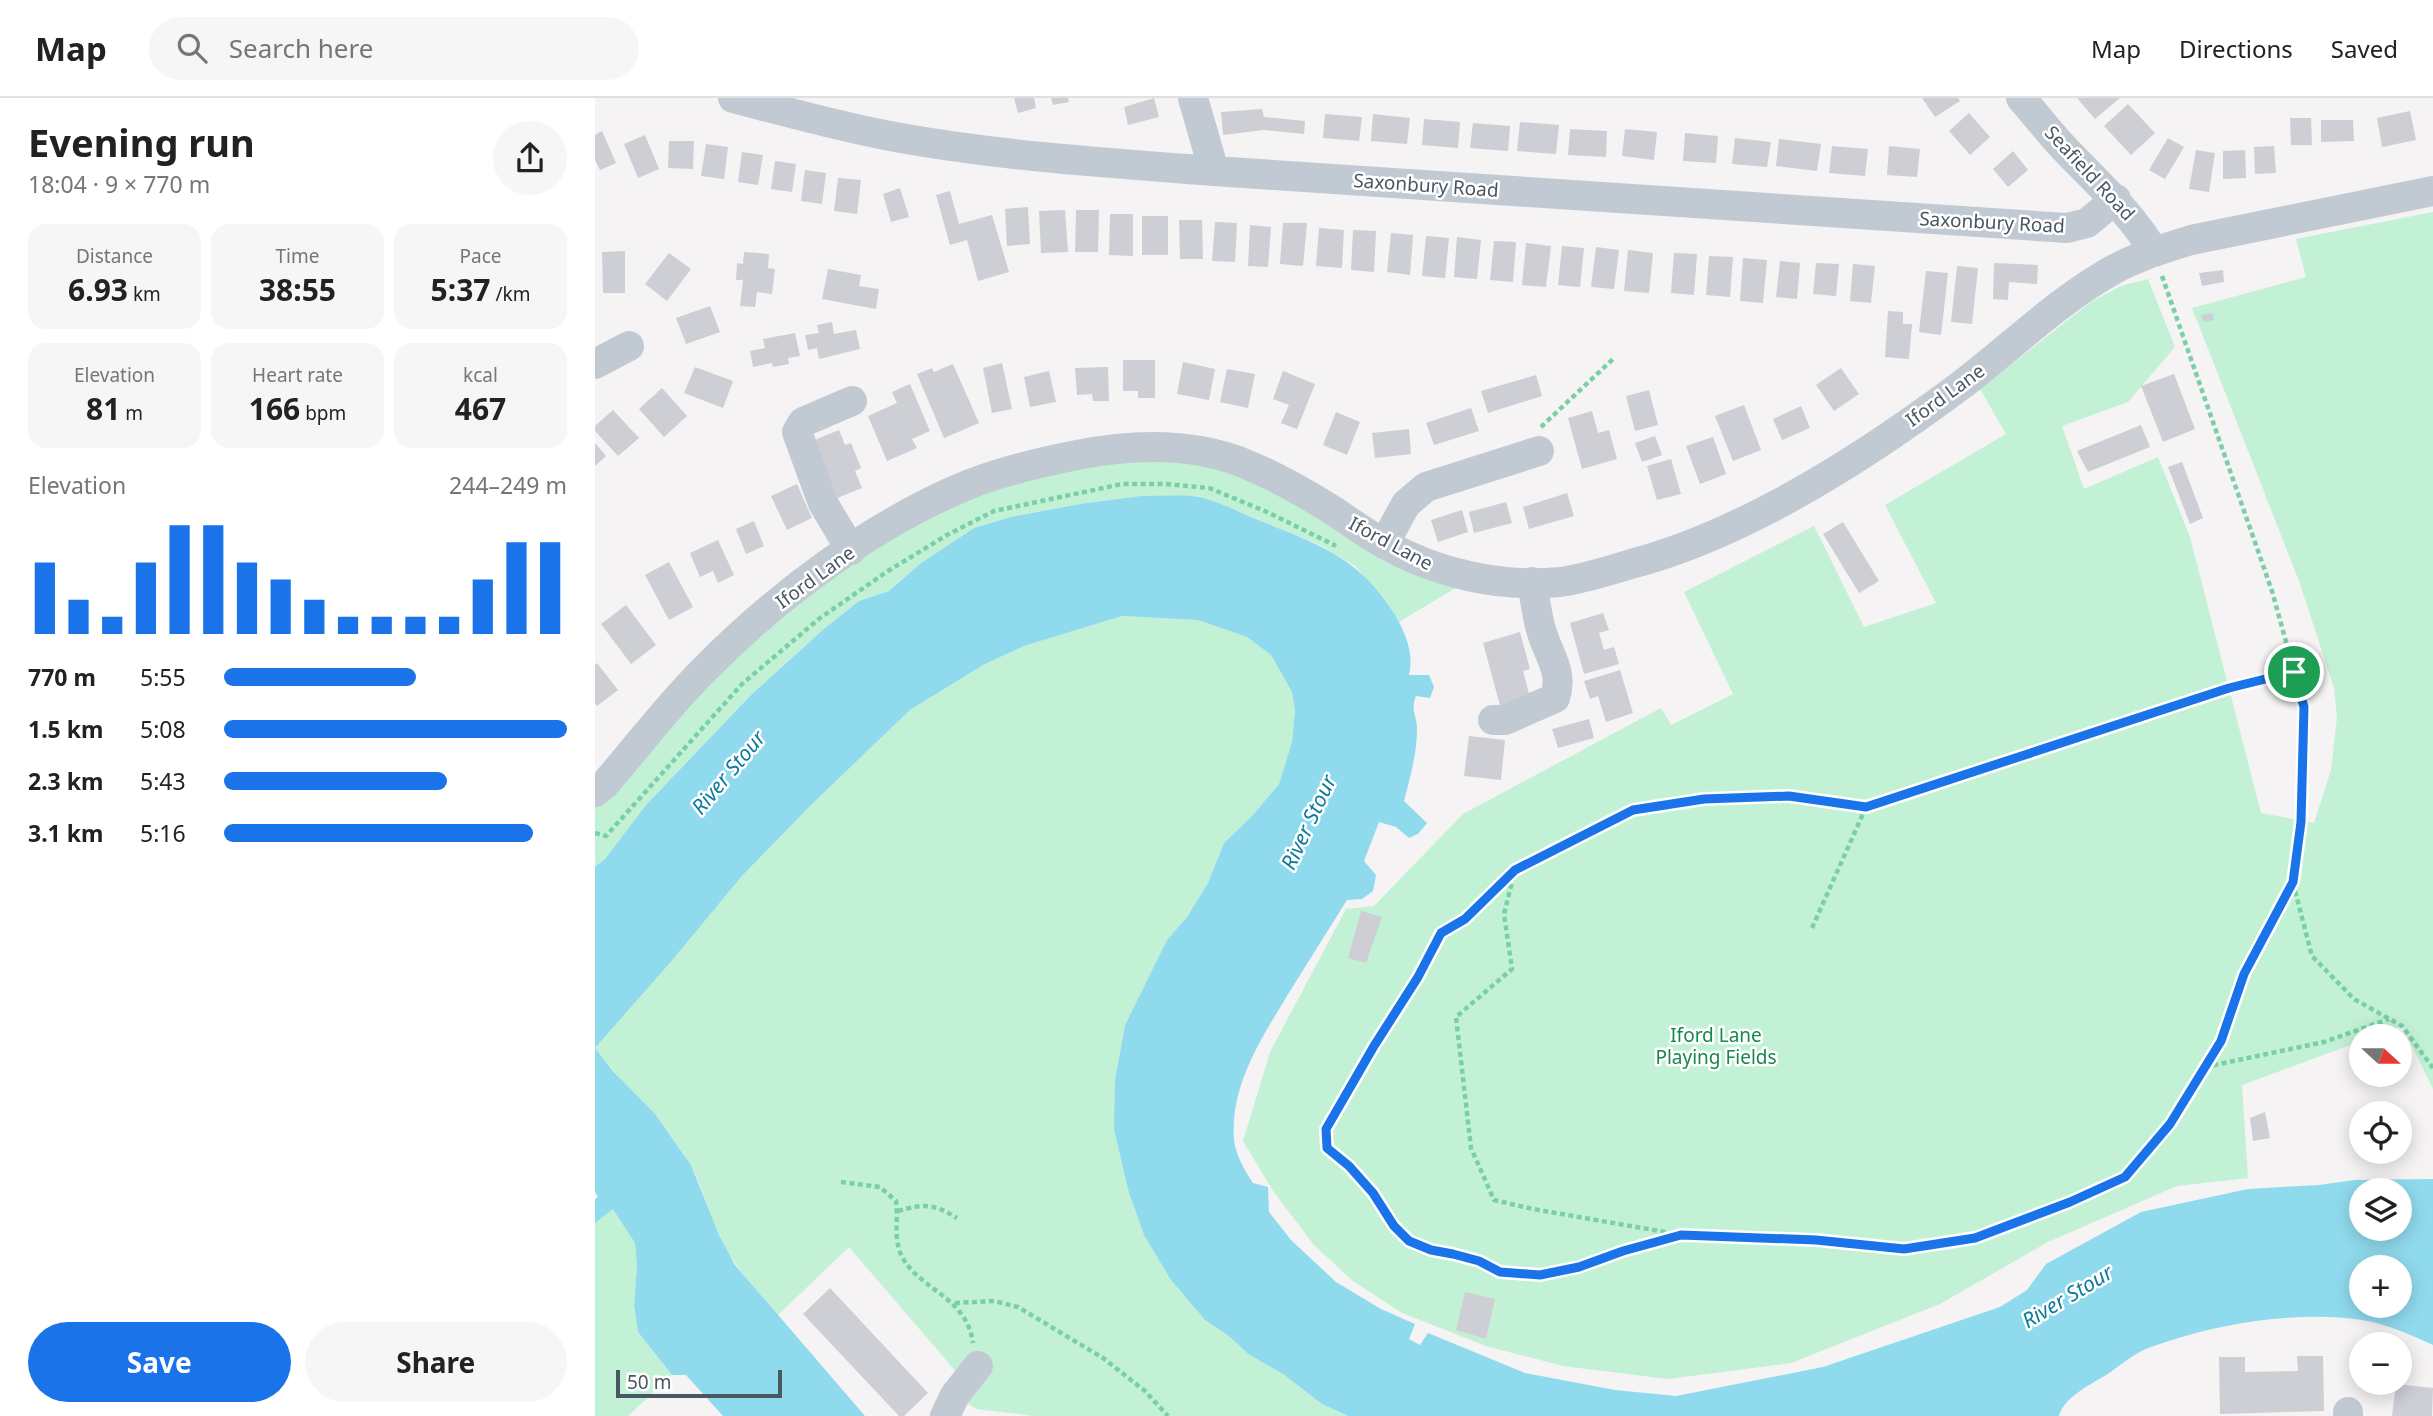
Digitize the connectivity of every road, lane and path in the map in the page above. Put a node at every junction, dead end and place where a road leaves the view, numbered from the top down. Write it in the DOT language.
graph roads {
  1 [pos="733,98"];
  2 [pos="1193,98"];
  3 [pos="2021,98"];
  4 [pos="1214,171"];
  5 [pos="2433,191"];
  6 [pos="2116,199"];
  7 [pos="2154,252"];
  8 [pos="629,346"];
  9 [pos="1614,359"];
  10 [pos="595,364"];
  11 [pos="852,401"];
  12 [pos="1539,451"];
  13 [pos="1384,544"];
  14 [pos="851,550"];
  15 [pos="1347,552"];
  16 [pos="1532,582"];
  17 [pos="2294,672"];
  18 [pos="1493,720"];
  19 [pos="595,792"];
  20 [pos="1866,807"];
  21 [pos="595,833"];
  22 [pos="1515,870"];
  23 [pos="2293,882"];
  24 [pos="1812,928"];
  25 [pos="2390,1019"];
  26 [pos="2205,1068"];
  27 [pos="2433,1068"];
  28 [pos="841,1182"];
  29 [pos="898,1211"];
  30 [pos="957,1217"];
  31 [pos="1681,1235"];
  32 [pos="954,1303"];
  33 [pos="978,1366"];
  34 [pos="944,1416"];
  35 [pos="1168,1416"];
  1 -- 4 [label="street, Saxonbury Road"];
  2 -- 4 [label="street"];
  3 -- 6 [label="street, Seafield Road"];
  4 -- 6 [label="street, Saxonbury Road"];
  5 -- 7 [label="street, Iford Lane"];
  6 -- 7 [label="street, Seafield Road"];
  7 -- 16 [label="street, Iford Lane"];
  7 -- 17 [label="path"];
  8 -- 10 [label="street"];
  9 -- 12 [label="path"];
  11 -- 14 [label="street"];
  12 -- 13 [label="street"];
  13 -- 14 [label="street, Iford Lane"];
  13 -- 16 [label="street, Iford Lane"];
  14 -- 19 [label="street, Iford Lane"];
  15 -- 21 [label="path"];
  16 -- 18 [label="street"];
  17 -- 20 [label="path"];
  17 -- 23 [label="path"];
  20 -- 22 [label="path"];
  20 -- 24 [label="path"];
  22 -- 31 [label="path"];
  22 -- 31 [label="path"];
  23 -- 25 [label="path"];
  23 -- 26 [label="path"];
  25 -- 26 [label="path"];
  25 -- 27 [label="path"];
  26 -- 31 [label="path"];
  28 -- 29 [label="path"];
  29 -- 30 [label="path"];
  29 -- 32 [label="path"];
  32 -- 33 [label="path"];
  32 -- 35 [label="path"];
  33 -- 34 [label="street"];
}
